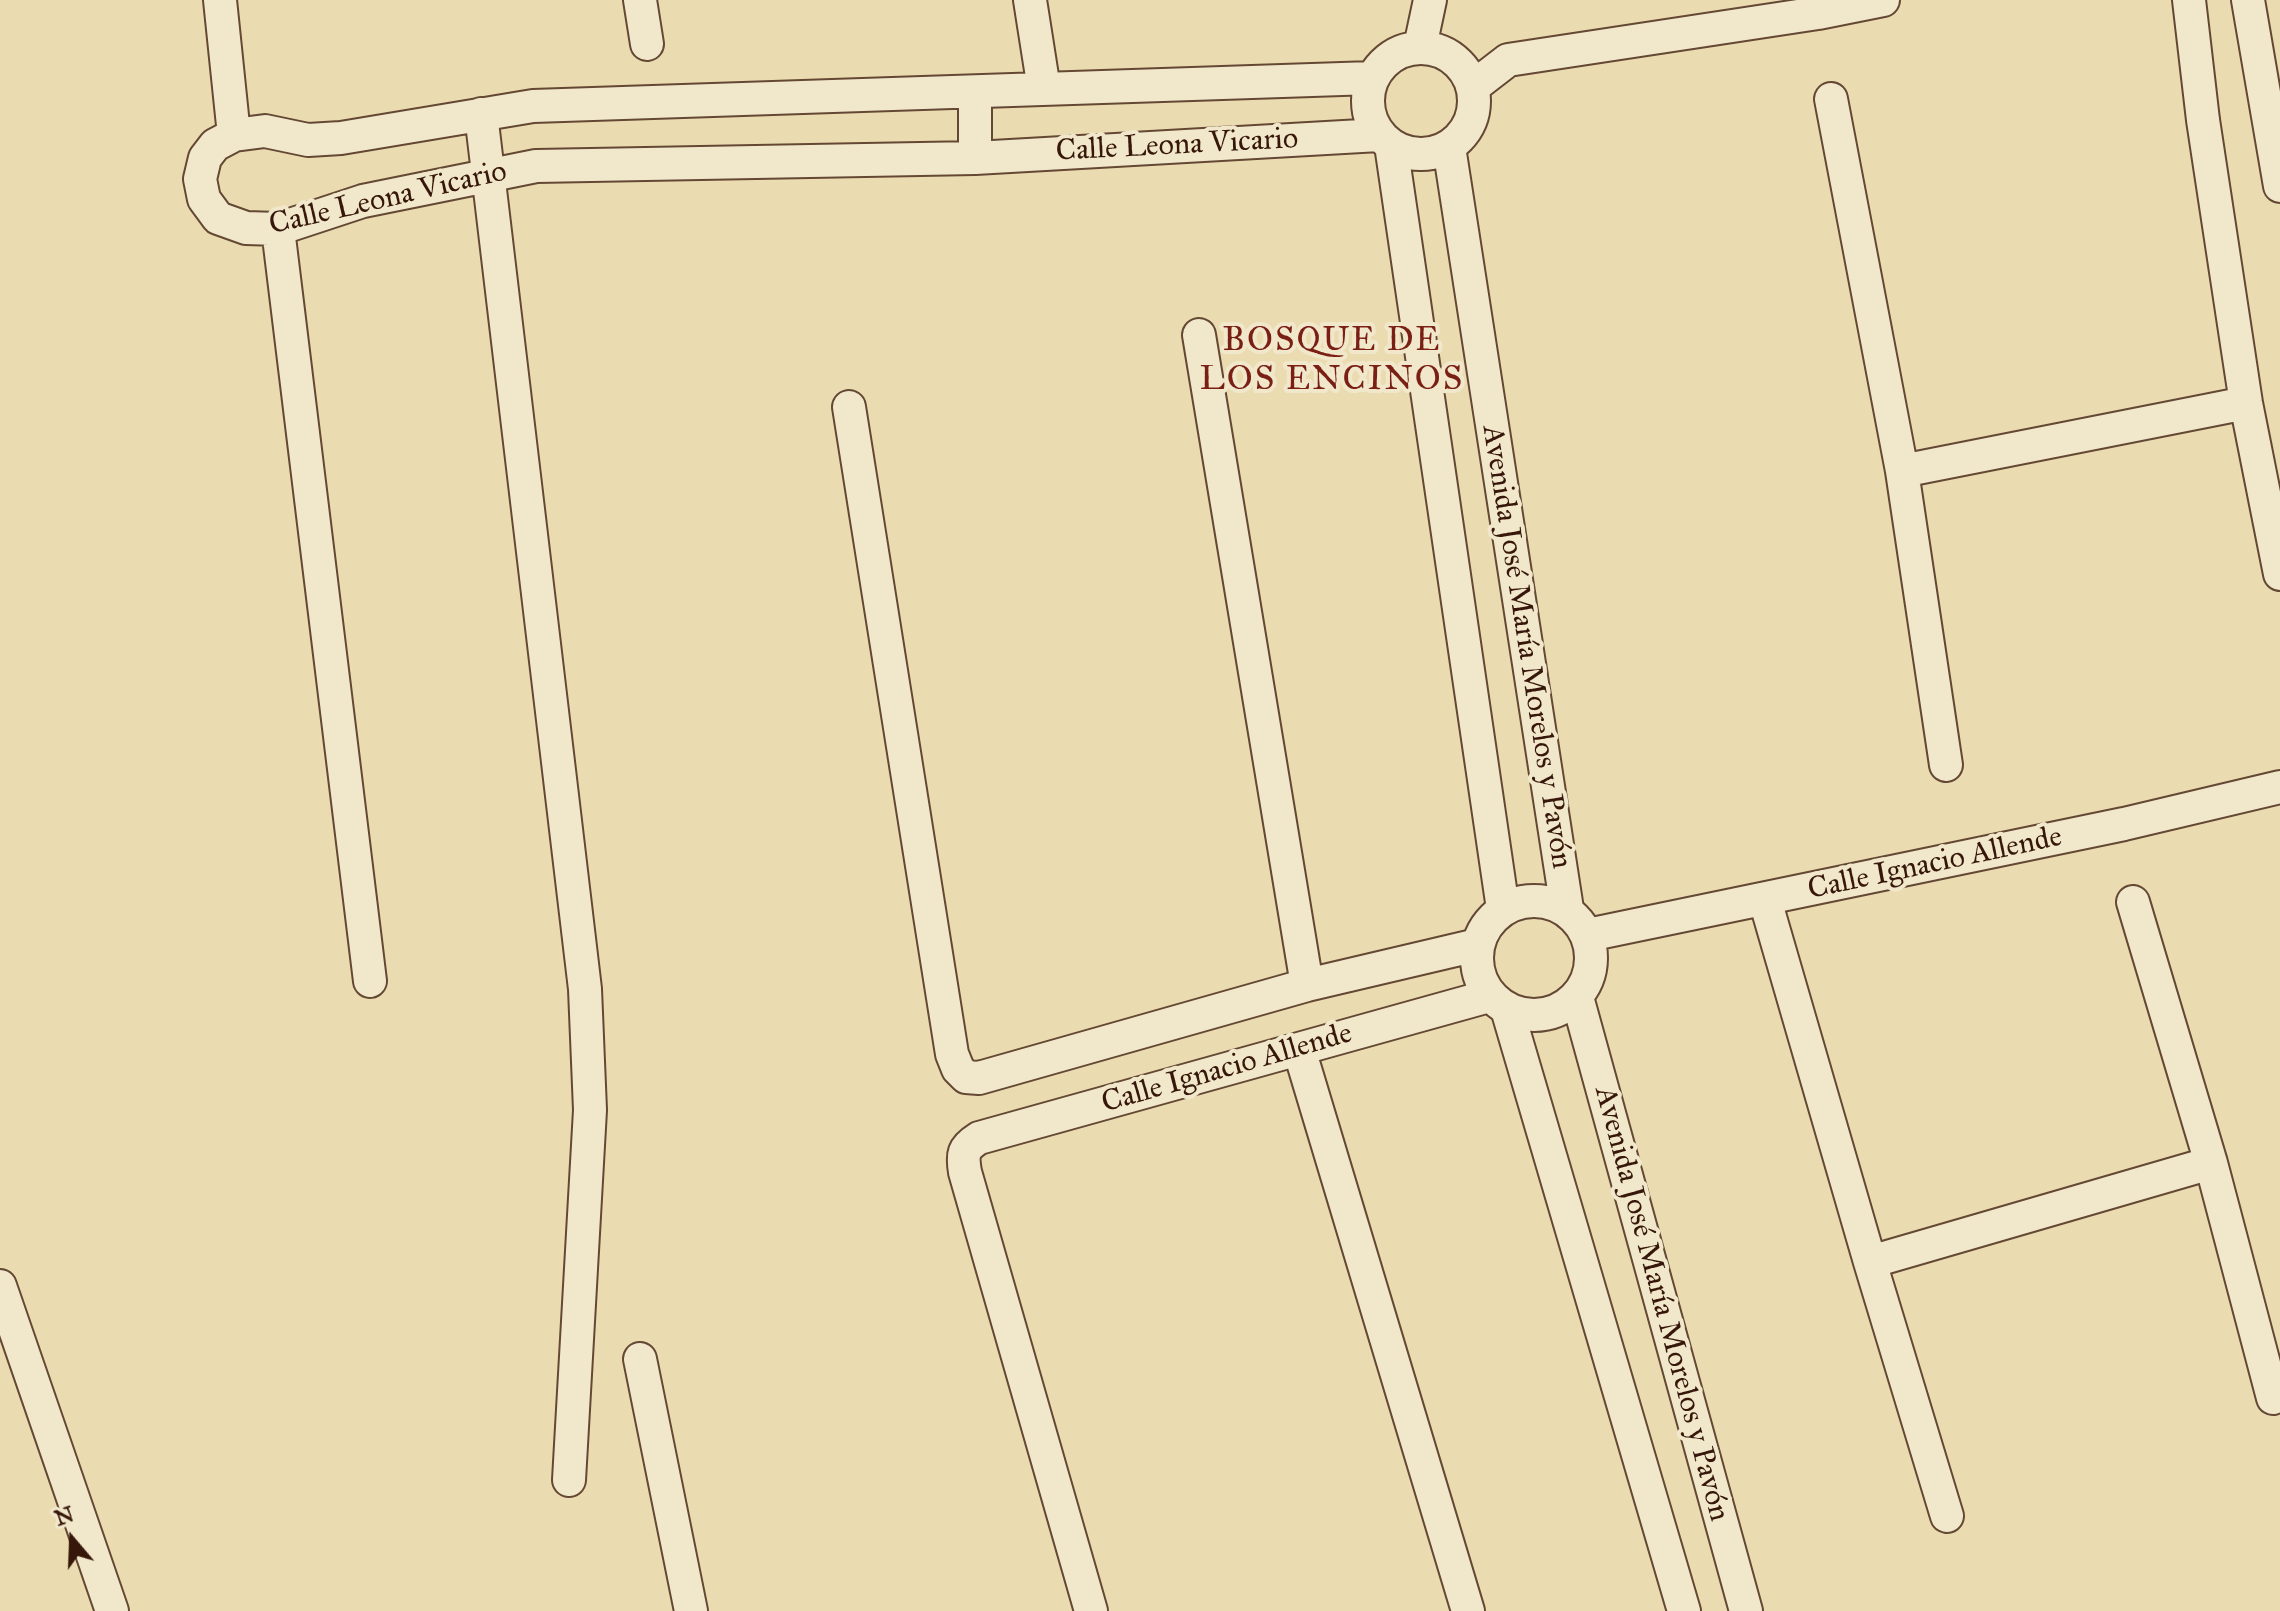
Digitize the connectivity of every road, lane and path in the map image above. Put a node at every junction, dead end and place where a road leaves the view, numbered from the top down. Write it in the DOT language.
graph roads {
  1 [pos="220,0"];
  2 [pos="640,0"];
  3 [pos="1030,0"];
  4 [pos="1430,0"];
  5 [pos="1883,0"];
  6 [pos="2189,0"];
  7 [pos="2248,0"];
  8 [pos="1816,6"];
  9 [pos="647,44"];
  10 [pos="1420,47"];
  11 [pos="1372,78"];
  12 [pos="1473,87"];
  13 [pos="1044,89"];
  14 [pos="975,93"];
  15 [pos="1831,99"];
  16 [pos="481,114"];
  17 [pos="234,135"];
  18 [pos="1385,140"];
  19 [pos="1449,147"];
  20 [pos="975,158"];
  21 [pos="487,176"];
  22 [pos="2280,186"];
  23 [pos="278,229"];
  24 [pos="1199,335"];
  25 [pos="2246,403"];
  26 [pos="849,407"];
  27 [pos="1902,471"];
  28 [pos="2280,574"];
  29 [pos="1946,765"];
  30 [pos="2280,787"];
  31 [pos="1765,900"];
  32 [pos="2133,902"];
  33 [pos="1503,909"];
  34 [pos="1567,909"];
  35 [pos="1588,935"];
  36 [pos="1477,945"];
  37 [pos="370,981"];
  38 [pos="1307,985"];
  39 [pos="1577,997"];
  40 [pos="1498,1002"];
  41 [pos="1299,1049"];
  42 [pos="2211,1163"];
  43 [pos="1870,1262"];
  44 [pos="0,1286"];
  45 [pos="640,1359"];
  46 [pos="2273,1398"];
  47 [pos="569,1480"];
  48 [pos="1947,1516"];
  49 [pos="112,1611"];
  50 [pos="691,1611"];
  51 [pos="1091,1611"];
  52 [pos="1468,1611"];
  53 [pos="1684,1611"];
  54 [pos="1746,1611"];
  1 -- 17 [label="street"];
  2 -- 9 [label="street"];
  3 -- 13 [label="street"];
  4 -- 10 [label="street"];
  5 -- 8 [label="street"];
  6 -- 25 [label="street"];
  7 -- 22 [label="street"];
  8 -- 12 [label="street"];
  10 -- 11 [label="street"];
  10 -- 12 [label="street"];
  11 -- 13 [label="street, Calle Leona Vicario"];
  11 -- 18 [label="street"];
  12 -- 19 [label="street"];
  13 -- 14 [label="street, Calle Leona Vicario"];
  14 -- 16 [label="street, Calle Leona Vicario"];
  14 -- 20 [label="street"];
  15 -- 27 [label="street"];
  16 -- 17 [label="street, Calle Leona Vicario"];
  16 -- 21 [label="street"];
  17 -- 23 [label="street, Calle Leona Vicario"];
  18 -- 19 [label="street"];
  18 -- 20 [label="street, Calle Leona Vicario"];
  18 -- 33 [label="street, Avenida José María Morelos y Pavón"];
  19 -- 34 [label="street, Avenida José María Morelos y Pavón"];
  20 -- 21 [label="street, Calle Leona Vicario"];
  21 -- 23 [label="street, Calle Leona Vicario"];
  21 -- 47 [label="street"];
  23 -- 37 [label="street"];
  24 -- 38 [label="street"];
  25 -- 27 [label="street"];
  25 -- 28 [label="street"];
  26 -- 38 [label="street, Calle Ignacio Allende"];
  27 -- 29 [label="street"];
  30 -- 31 [label="street, Calle Ignacio Allende"];
  31 -- 35 [label="street, Calle Ignacio Allende"];
  31 -- 43 [label="street"];
  32 -- 42 [label="street"];
  33 -- 34 [label="street"];
  33 -- 36 [label="street"];
  34 -- 35 [label="street"];
  35 -- 39 [label="street"];
  36 -- 38 [label="street, Calle Ignacio Allende"];
  36 -- 40 [label="street"];
  39 -- 40 [label="street"];
  39 -- 54 [label="street, Avenida José María Morelos y Pavón"];
  40 -- 41 [label="street, Calle Ignacio Allende"];
  40 -- 53 [label="street, Avenida José María Morelos y Pavón"];
  41 -- 51 [label="street, Calle Ignacio Allende"];
  41 -- 52 [label="street"];
  42 -- 43 [label="street"];
  42 -- 46 [label="street"];
  43 -- 48 [label="street"];
  44 -- 49 [label="street"];
  45 -- 50 [label="street"];
}
